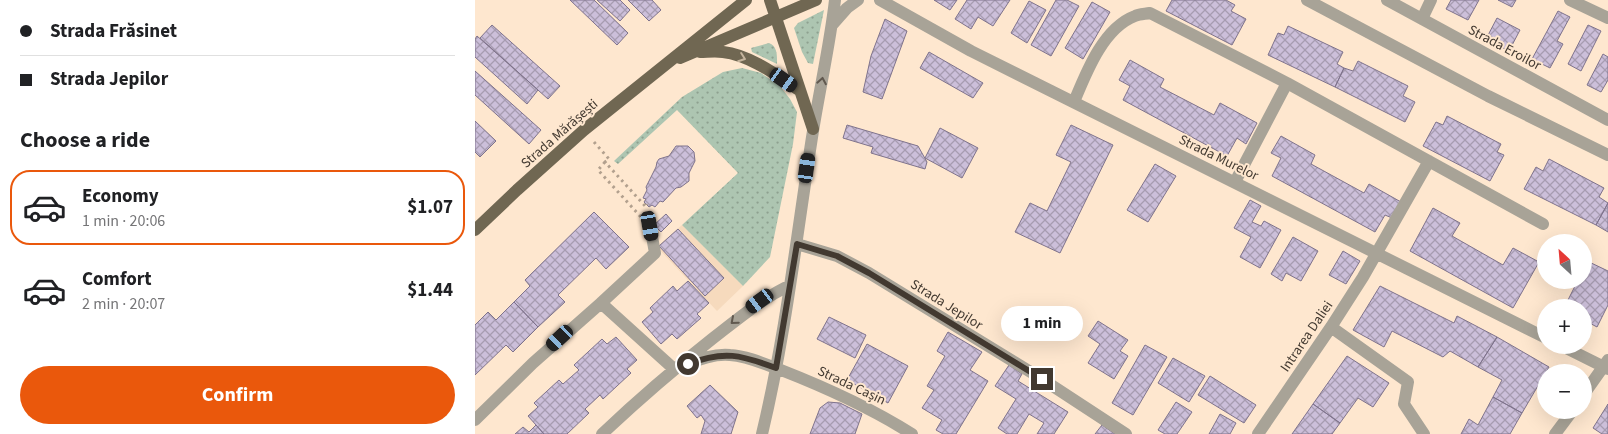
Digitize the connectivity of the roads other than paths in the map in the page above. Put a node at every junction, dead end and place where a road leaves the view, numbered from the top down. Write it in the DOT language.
graph roads {
  1 [pos="746,0"];
  2 [pos="770,0"];
  3 [pos="816,0"];
  4 [pos="835,0"];
  5 [pos="858,0"];
  6 [pos="880,0"];
  7 [pos="1307,0"];
  8 [pos="1387,0"];
  9 [pos="1431,0"];
  10 [pos="1570,0"];
  11 [pos="776,18"];
  12 [pos="1608,18"];
  13 [pos="1422,19"];
  14 [pos="832,25"];
  15 [pos="695,52"];
  16 [pos="667,64"];
  17 [pos="1287,83"];
  18 [pos="799,90"];
  19 [pos="1073,102"];
  20 [pos="1608,120"];
  21 [pos="813,129"];
  22 [pos="1608,155"];
  23 [pos="1429,161"];
  24 [pos="1235,182"];
  25 [pos="1543,224"];
  26 [pos="650,226"];
  27 [pos="475,230"];
  28 [pos="797,244"];
  29 [pos="1377,254"];
  30 [pos="790,285"];
  31 [pos="601,303"];
  32 [pos="1331,328"];
  33 [pos="1537,334"];
  34 [pos="1581,354"];
  35 [pos="1607,365"];
  36 [pos="776,368"];
  37 [pos="674,369"];
  38 [pos="1592,384"];
  39 [pos="1566,419"];
  40 [pos="475,420"];
  41 [pos="893,429"];
  42 [pos="602,434"];
  43 [pos="762,434"];
  44 [pos="912,434"];
  45 [pos="1126,434"];
  46 [pos="1258,434"];
  47 [pos="1423,434"];
  48 [pos="1555,434"];
  1 -- 16 [label="main road, Strada Mărășești"];
  2 -- 11 [label="main road"];
  3 -- 11 [label="main road, Strada Mărășești"];
  4 -- 14 [label="street"];
  5 -- 14 [label="street"];
  6 -- 19 [label="street, Strada Murelor"];
  7 -- 22 [label="street"];
  8 -- 13 [label="street, Strada Eroilor"];
  9 -- 13 [label="street"];
  10 -- 12 [label="street"];
  11 -- 15 [label="main road, Strada Mărășești"];
  11 -- 18 [label="main road"];
  13 -- 20 [label="street, Strada Eroilor"];
  21 -- 14 [label="street, one-way"];
  15 -- 16 [label="main road, Strada Mărășești"];
  15 -- 18 [label="main road, one-way"];
  16 -- 27 [label="main road, Strada Mărășești"];
  17 -- 19 [label="street"];
  17 -- 23 [label="street"];
  17 -- 24 [label="street"];
  18 -- 21 [label="main road"];
  19 -- 24 [label="street, Strada Murelor"];
  21 -- 28 [label="street"];
  23 -- 25 [label="street"];
  23 -- 29 [label="street, Intrarea Daliei"];
  24 -- 29 [label="street, Strada Murelor"];
  26 -- 31 [label="street"];
  28 -- 30 [label="street"];
  28 -- 45 [label="street, Strada Jepilor"];
  29 -- 32 [label="street, Intrarea Daliei"];
  29 -- 33 [label="street, Strada Murelor"];
  30 -- 36 [label="street"];
  30 -- 37 [label="street, one-way"];
  31 -- 37 [label="street"];
  31 -- 40 [label="street"];
  32 -- 46 [label="street, Intrarea Daliei"];
  32 -- 47 [label="street"];
  34 -- 35 [label="street"];
  35 -- 38 [label="street"];
  36 -- 37 [label="street, Strada Cașin"];
  36 -- 41 [label="street, Strada Cașin"];
  36 -- 43 [label="street"];
  37 -- 42 [label="street"];
  39 -- 48 [label="street"];
  41 -- 44 [label="street, Strada Cașin"];
}
